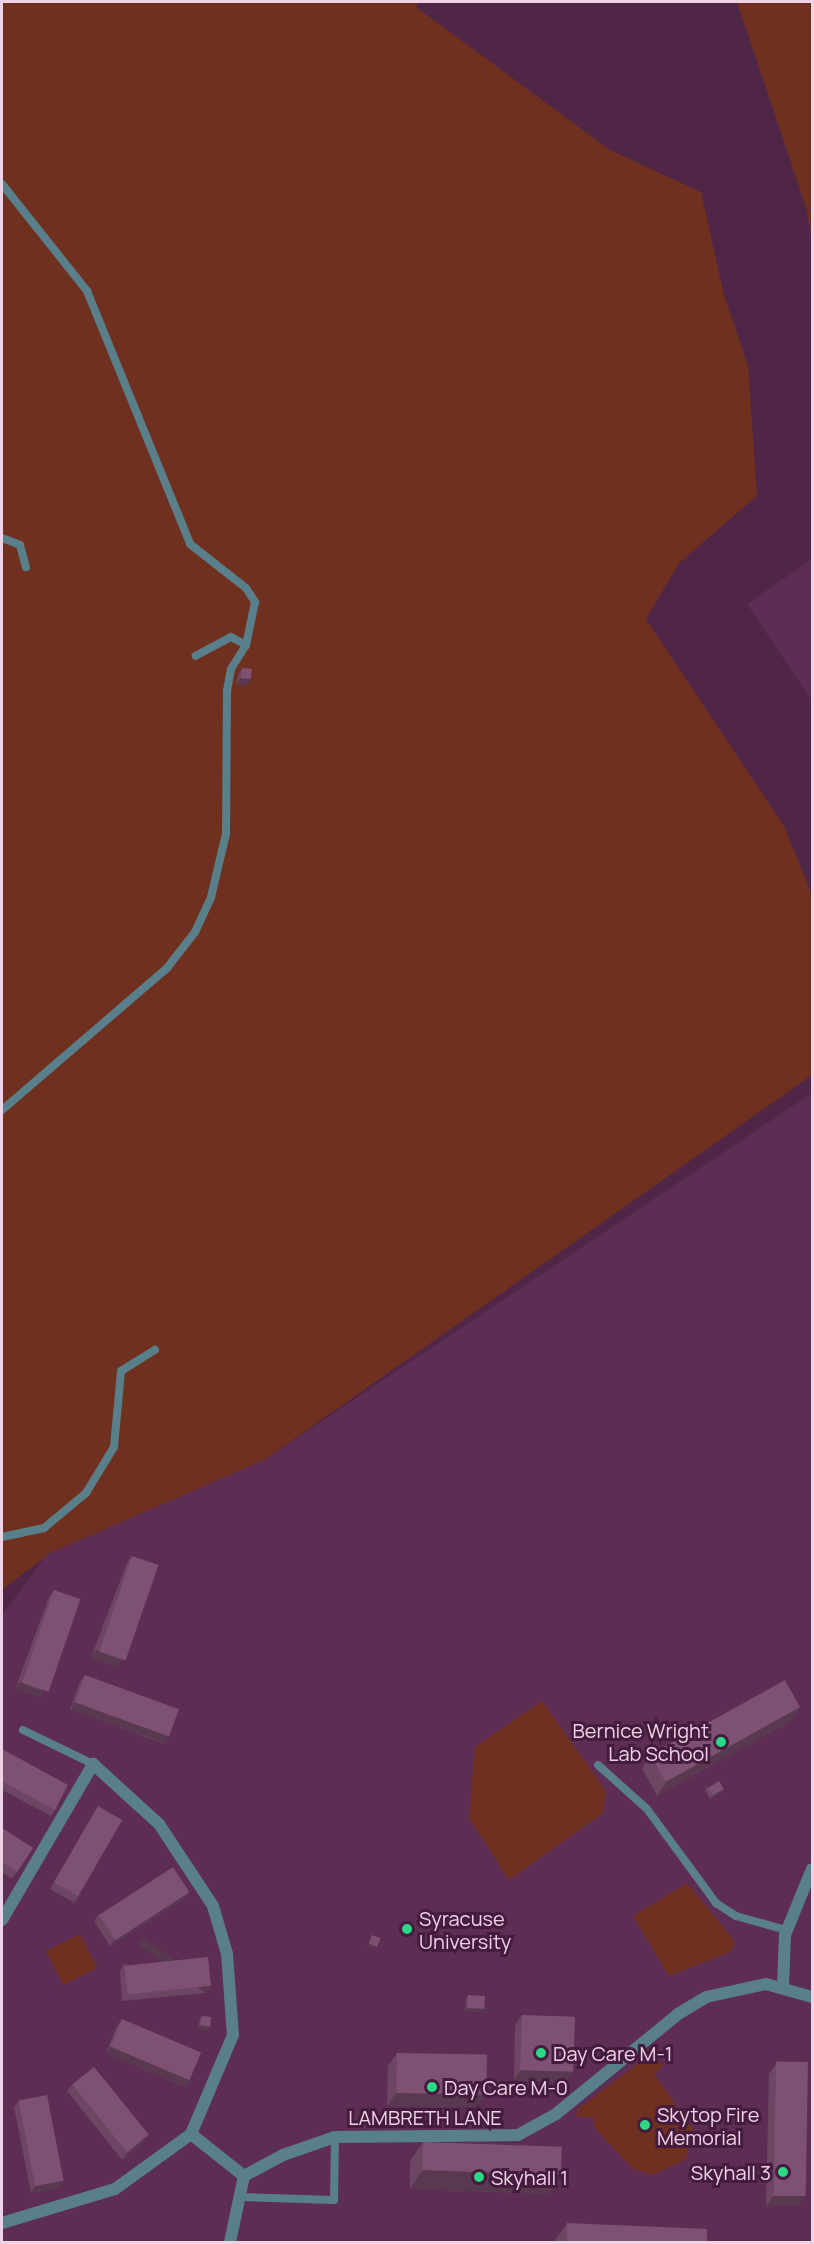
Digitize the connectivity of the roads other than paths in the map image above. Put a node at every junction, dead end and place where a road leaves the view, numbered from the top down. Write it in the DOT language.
graph roads {
  1 [pos="2,184"];
  2 [pos="2,538"];
  3 [pos="26,567"];
  4 [pos="246,645"];
  5 [pos="196,656"];
  6 [pos="2,1110"];
  7 [pos="155,1350"];
  8 [pos="2,1537"];
  9 [pos="23,1730"];
  10 [pos="93,1764"];
  11 [pos="598,1765"];
  12 [pos="813,1869"];
  13 [pos="2,1920"];
  14 [pos="786,1930"];
  15 [pos="783,1986"];
  16 [pos="813,1997"];
  17 [pos="191,2134"];
  18 [pos="335,2137"];
  19 [pos="244,2176"];
  20 [pos="241,2197"];
  21 [pos="2,2223"];
  22 [pos="230,2242"];
  1 -- 4 [label="lane"];
  2 -- 3 [label="lane"];
  4 -- 5 [label="lane"];
  4 -- 6 [label="lane"];
  7 -- 8 [label="lane"];
  9 -- 10 [label="lane"];
  10 -- 13 [label="street"];
  10 -- 17 [label="street"];
  11 -- 14 [label="lane"];
  12 -- 14 [label="street"];
  14 -- 15 [label="street"];
  15 -- 16 [label="street, LAMBRETH LANE"];
  15 -- 18 [label="street, LAMBRETH LANE"];
  17 -- 19 [label="street"];
  17 -- 21 [label="street"];
  18 -- 19 [label="street, LAMBRETH LANE"];
  18 -- 20 [label="lane"];
  19 -- 20 [label="street"];
  20 -- 22 [label="street"];
}
